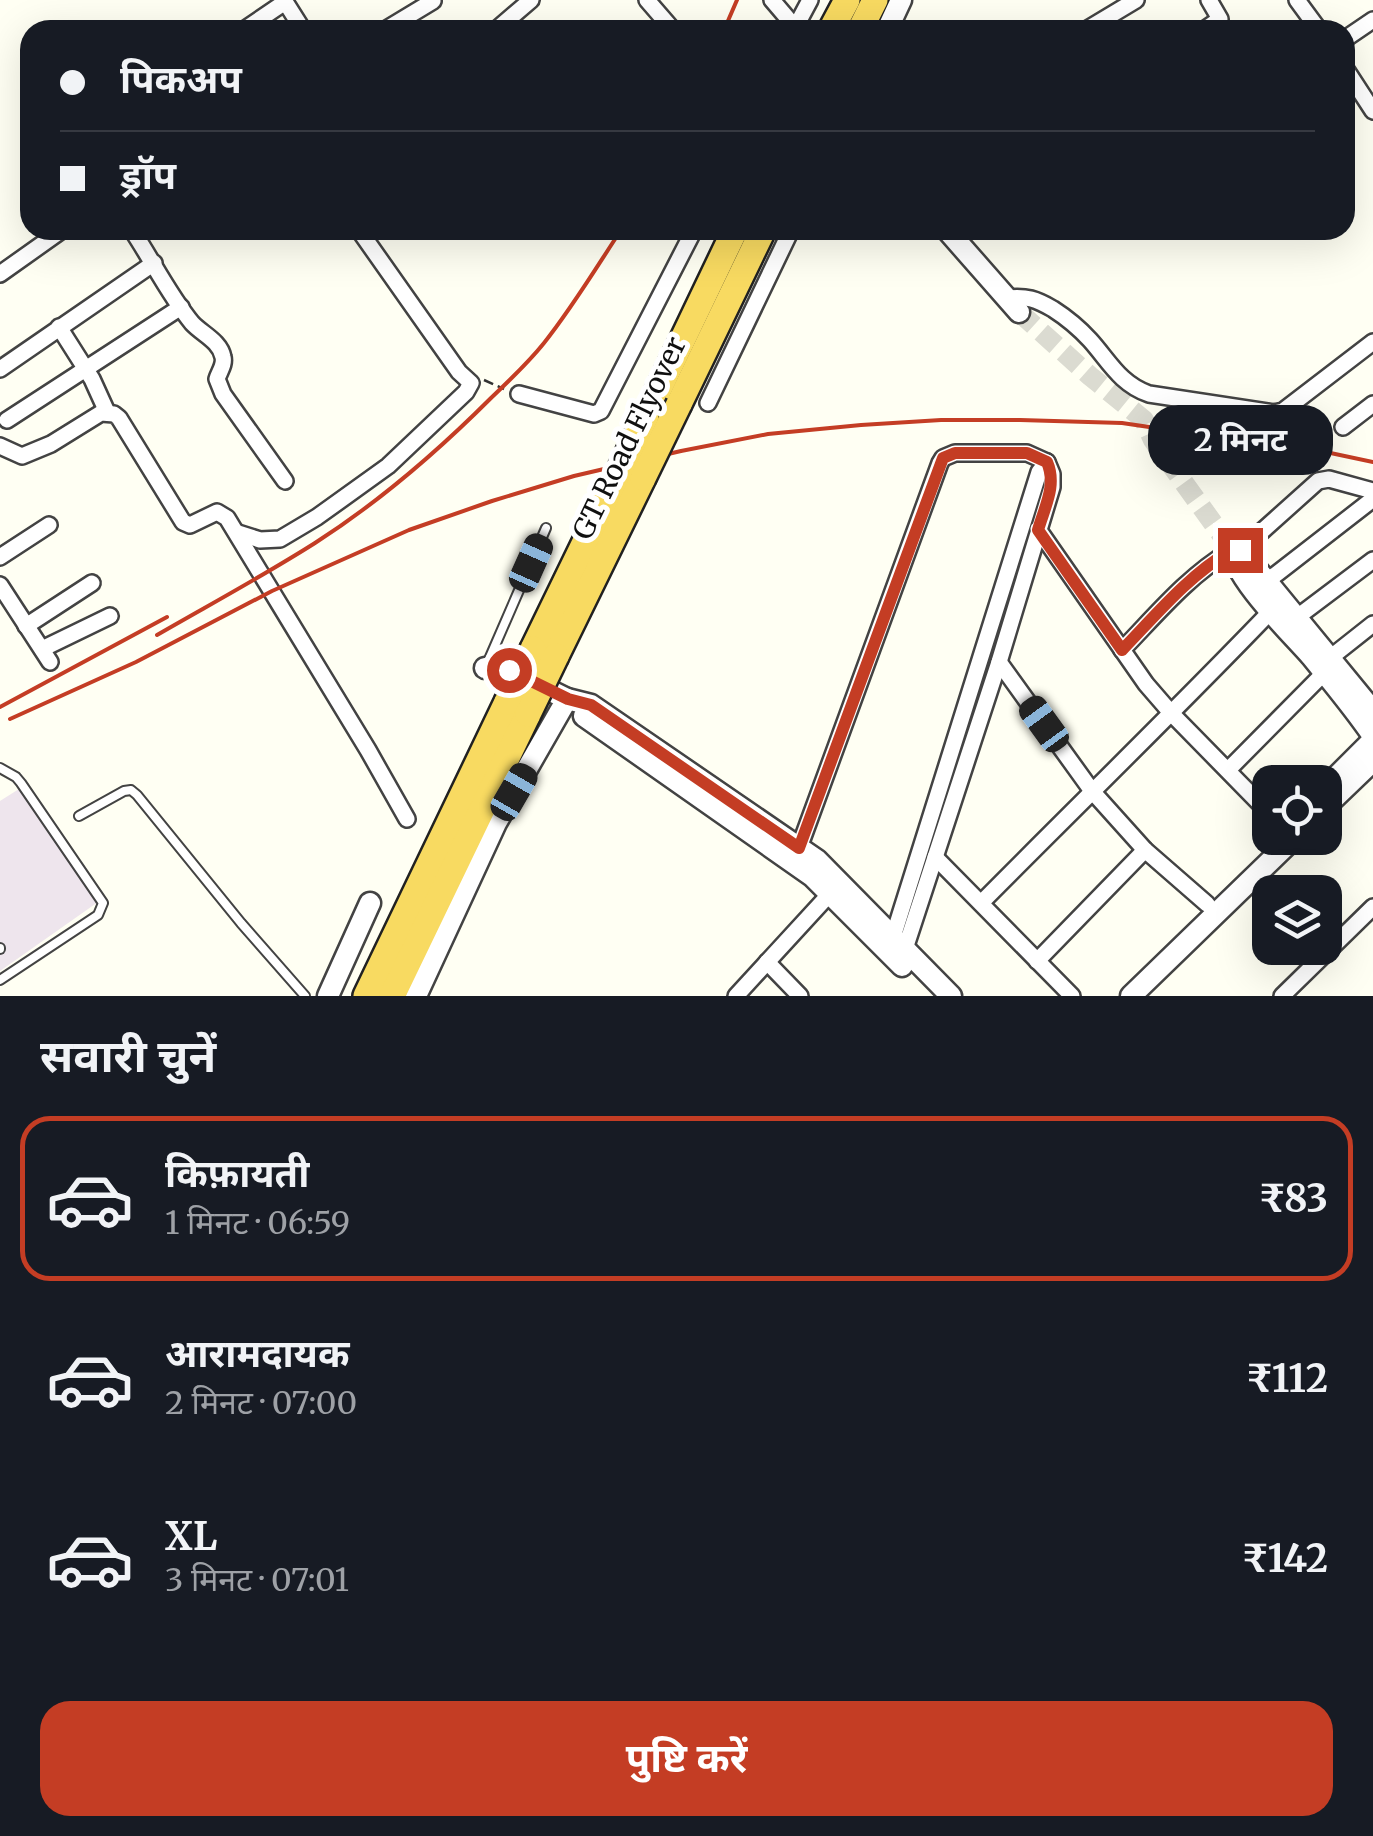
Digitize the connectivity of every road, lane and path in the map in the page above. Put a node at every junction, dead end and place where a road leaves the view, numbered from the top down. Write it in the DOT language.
graph roads {
  1 [pos="530,0"];
  2 [pos="648,0"];
  3 [pos="772,0"];
  4 [pos="1136,0"];
  5 [pos="433,1"];
  6 [pos="288,2"];
  7 [pos="260,20"];
  8 [pos="402,20"];
  9 [pos="507,20"];
  10 [pos="665,20"];
  11 [pos="788,20"];
  12 [pos="1103,20"];
  13 [pos="1355,83"];
  14 [pos="1373,111"];
  15 [pos="48,240"];
  16 [pos="139,240"];
  17 [pos="365,240"];
  18 [pos="689,240"];
  19 [pos="730,240"];
  20 [pos="758,240"];
  21 [pos="786,240"];
  22 [pos="956,240"];
  23 [pos="154,263"];
  24 [pos="0,274"];
  25 [pos="1013,305"];
  26 [pos="181,308"];
  27 [pos="59,328"];
  28 [pos="1373,342"];
  29 [pos="0,368"];
  30 [pos="86,369"];
  31 [pos="471,384"];
  32 [pos="519,394"];
  33 [pos="708,403"];
  34 [pos="1373,404"];
  35 [pos="108,412"];
  36 [pos="8,420"];
  37 [pos="1343,427"];
  38 [pos="0,446"];
  39 [pos="1047,462"];
  40 [pos="631,474"];
  41 [pos="285,482"];
  42 [pos="1373,491"];
  43 [pos="1373,499"];
  44 [pos="49,524"];
  45 [pos="546,528"];
  46 [pos="1038,530"];
  47 [pos="238,533"];
  48 [pos="1232,547"];
  49 [pos="0,557"];
  50 [pos="1373,560"];
  51 [pos="1266,582"];
  52 [pos="92,583"];
  53 [pos="0,585"];
  54 [pos="1271,611"];
  55 [pos="110,616"];
  56 [pos="1296,618"];
  57 [pos="1373,624"];
  58 [pos="26,626"];
  59 [pos="1122,650"];
  60 [pos="999,662"];
  61 [pos="1327,666"];
  62 [pos="485,668"];
  63 [pos="1369,696"];
  64 [pos="568,699"];
  65 [pos="518,708"];
  66 [pos="1172,714"];
  67 [pos="1373,738"];
  68 [pos="1373,760"];
  69 [pos="0,768"];
  70 [pos="1228,770"];
  71 [pos="1342,770"];
  72 [pos="1092,791"];
  73 [pos="1342,791"];
  74 [pos="1252,795"];
  75 [pos="78,816"];
  76 [pos="407,819"];
  77 [pos="799,848"];
  78 [pos="1145,850"];
  79 [pos="1257,855"];
  80 [pos="1277,855"];
  81 [pos="936,857"];
  82 [pos="835,888"];
  83 [pos="370,903"];
  84 [pos="982,903"];
  85 [pos="1207,904"];
  86 [pos="1373,907"];
  87 [pos="899,943"];
  88 [pos="1038,961"];
  89 [pos="767,962"];
  90 [pos="0,980"];
  91 [pos="746,992"];
  92 [pos="306,996"];
  93 [pos="328,996"];
  94 [pos="366,996"];
  95 [pos="392,996"];
  96 [pos="416,996"];
  97 [pos="800,996"];
  98 [pos="932,996"];
  99 [pos="951,996"];
  100 [pos="1072,996"];
  101 [pos="1114,996"];
  102 [pos="1132,996"];
  103 [pos="1282,996"];
  1 -- 9 [label="street"];
  2 -- 10 [label="street"];
  3 -- 11 [label="street"];
  4 -- 12 [label="street"];
  5 -- 8 [label="street"];
  6 -- 7 [label="street"];
  13 -- 14 [label="street"];
  15 -- 24 [label="street"];
  16 -- 23 [label="street"];
  17 -- 31 [label="street"];
  18 -- 32 [label="street"];
  19 -- 40 [label="highway, GT Road Flyover, bridge"];
  20 -- 40 [label="highway, GT Road Flyover, bridge"];
  21 -- 33 [label="street"];
  22 -- 25 [label="street"];
  23 -- 26 [label="street"];
  23 -- 27 [label="street"];
  25 -- 28 [label="street"];
  26 -- 30 [label="street"];
  26 -- 41 [label="street"];
  27 -- 29 [label="street"];
  27 -- 30 [label="street"];
  30 -- 35 [label="street"];
  30 -- 36 [label="street"];
  31 -- 32 [label="path"];
  31 -- 47 [label="street"];
  34 -- 37 [label="street"];
  35 -- 38 [label="street"];
  35 -- 47 [label="street"];
  39 -- 46 [label="street"];
  39 -- 77 [label="street"];
  39 -- 87 [label="street"];
  40 -- 65 [label="highway, GT Road Flyover, bridge"];
  42 -- 48 [label="street"];
  43 -- 51 [label="street"];
  44 -- 49 [label="street"];
  45 -- 62 [label="lane"];
  46 -- 59 [label="street"];
  46 -- 60 [label="street"];
  47 -- 76 [label="street"];
  48 -- 51 [label="street"];
  48 -- 54 [label="street"];
  48 -- 59 [label="street"];
  50 -- 56 [label="street"];
  51 -- 56 [label="street"];
  52 -- 58 [label="street"];
  53 -- 58 [label="street"];
  54 -- 61 [label="street"];
  54 -- 66 [label="street"];
  55 -- 58 [label="street"];
  56 -- 61 [label="street"];
  57 -- 61 [label="street"];
  59 -- 66 [label="street"];
  60 -- 72 [label="street"];
  60 -- 81 [label="street"];
  61 -- 63 [label="street"];
  61 -- 67 [label="street"];
  61 -- 70 [label="street"];
  62 -- 64 [label="street"];
  64 -- 77 [label="street"];
  64 -- 82 [label="street"];
  64 -- 96 [label="street"];
  65 -- 94 [label="highway, GT Road Flyover"];
  65 -- 95 [label="highway, GT Road Flyover"];
  66 -- 70 [label="street"];
  66 -- 72 [label="street"];
  67 -- 71 [label="street"];
  68 -- 73 [label="street"];
  69 -- 90 [label="lane"];
  70 -- 74 [label="street"];
  72 -- 78 [label="street"];
  72 -- 84 [label="street"];
  75 -- 92 [label="lane"];
  77 -- 82 [label="street"];
  78 -- 85 [label="street"];
  78 -- 88 [label="street"];
  79 -- 85 [label="street"];
  80 -- 102 [label="street"];
  81 -- 84 [label="street"];
  81 -- 87 [label="street"];
  82 -- 87 [label="street"];
  82 -- 89 [label="street"];
  82 -- 98 [label="street"];
  83 -- 93 [label="street"];
  84 -- 88 [label="street"];
  85 -- 101 [label="street"];
  86 -- 103 [label="street"];
  87 -- 99 [label="street"];
  88 -- 100 [label="street"];
  89 -- 91 [label="street"];
  89 -- 97 [label="street"];
}
